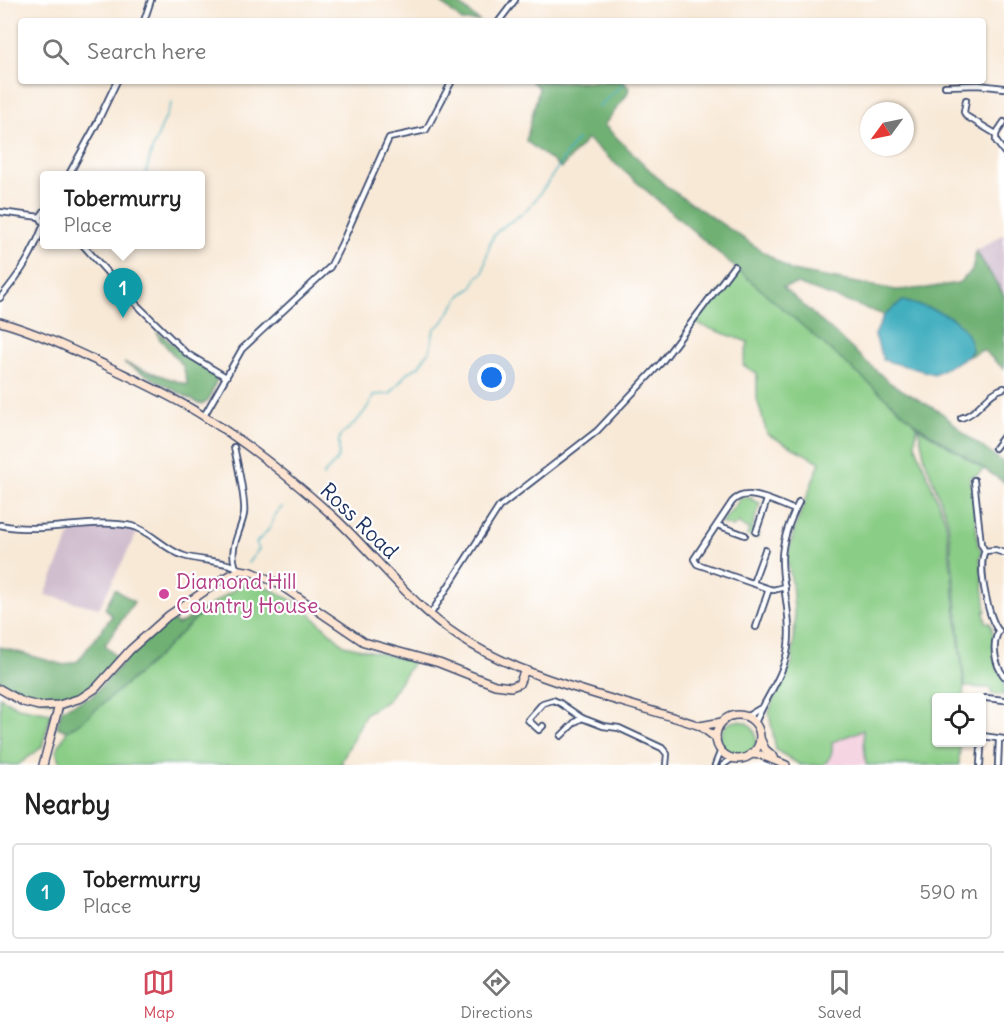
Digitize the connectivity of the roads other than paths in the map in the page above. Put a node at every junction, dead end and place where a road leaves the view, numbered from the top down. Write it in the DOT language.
graph roads {
  1 [pos="151,0"];
  2 [pos="515,0"];
  3 [pos="145,18"];
  4 [pos="501,18"];
  5 [pos="116,84"];
  6 [pos="450,84"];
  7 [pos="945,86"];
  8 [pos="1004,88"];
  9 [pos="966,100"];
  10 [pos="1004,122"];
  11 [pos="997,132"];
  12 [pos="1004,152"];
  13 [pos="71,171"];
  14 [pos="0,212"];
  15 [pos="40,217"];
  16 [pos="40,234"];
  17 [pos="86,249"];
  18 [pos="734,266"];
  19 [pos="0,298"];
  20 [pos="0,322"];
  21 [pos="226,377"];
  22 [pos="1004,388"];
  23 [pos="204,416"];
  24 [pos="961,418"];
  25 [pos="1004,436"];
  26 [pos="234,447"];
  27 [pos="995,448"];
  28 [pos="974,480"];
  29 [pos="766,500"];
  30 [pos="799,502"];
  31 [pos="795,510"];
  32 [pos="739,524"];
  33 [pos="0,525"];
  34 [pos="717,525"];
  35 [pos="736,531"];
  36 [pos="756,532"];
  37 [pos="745,534"];
  38 [pos="765,549"];
  39 [pos="986,551"];
  40 [pos="1004,553"];
  41 [pos="760,563"];
  42 [pos="768,566"];
  43 [pos="238,568"];
  44 [pos="753,583"];
  45 [pos="785,587"];
  46 [pos="769,589"];
  47 [pos="430,615"];
  48 [pos="756,627"];
  49 [pos="1001,631"];
  50 [pos="525,669"];
  51 [pos="1004,676"];
  52 [pos="0,689"];
  53 [pos="986,700"];
  54 [pos="1004,700"];
  55 [pos="59,705"];
  56 [pos="761,708"];
  57 [pos="746,717"];
  58 [pos="582,718"];
  59 [pos="722,722"];
  60 [pos="755,723"];
  61 [pos="543,726"];
  62 [pos="700,726"];
  63 [pos="561,735"];
  64 [pos="986,736"];
  65 [pos="716,738"];
  66 [pos="760,738"];
  67 [pos="1001,739"];
  68 [pos="983,747"];
  69 [pos="721,750"];
  70 [pos="751,754"];
  71 [pos="733,758"];
  72 [pos="776,759"];
  73 [pos="989,761"];
  74 [pos="980,763"];
  75 [pos="43,765"];
  76 [pos="666,765"];
  77 [pos="715,765"];
  78 [pos="723,765"];
  79 [pos="786,765"];
  80 [pos="998,765"];
  1 -- 3 [label="street"];
  2 -- 4 [label="street"];
  5 -- 13 [label="street"];
  6 -- 21 [label="street"];
  7 -- 8 [label="street"];
  9 -- 11 [label="street"];
  10 -- 11 [label="street"];
  11 -- 12 [label="street"];
  14 -- 15 [label="street"];
  16 -- 19 [label="street"];
  17 -- 21 [label="street"];
  18 -- 47 [label="street"];
  20 -- 23 [label="main road, Ross Road"];
  21 -- 23 [label="street"];
  22 -- 24 [label="street"];
  23 -- 47 [label="main road, Ross Road"];
  25 -- 27 [label="street"];
  26 -- 43 [label="street"];
  28 -- 39 [label="street"];
  29 -- 31 [label="street"];
  29 -- 34 [label="street"];
  29 -- 36 [label="street"];
  30 -- 31 [label="street"];
  31 -- 45 [label="street"];
  32 -- 35 [label="street"];
  33 -- 43 [label="street"];
  34 -- 35 [label="street"];
  34 -- 44 [label="street"];
  35 -- 37 [label="street"];
  38 -- 41 [label="street"];
  39 -- 40 [label="street"];
  39 -- 49 [label="street"];
  41 -- 42 [label="street"];
  41 -- 44 [label="street"];
  43 -- 50 [label="main road"];
  43 -- 55 [label="main road"];
  44 -- 46 [label="street"];
  45 -- 46 [label="street"];
  45 -- 56 [label="street"];
  46 -- 48 [label="street"];
  47 -- 50 [label="main road, Ross Road"];
  49 -- 51 [label="street"];
  50 -- 62 [label="main road, Ross Road"];
  52 -- 55 [label="main road"];
  53 -- 54 [label="street"];
  55 -- 75 [label="main road"];
  56 -- 57 [label="street"];
  56 -- 60 [label="street"];
  57 -- 59 [label="main road"];
  57 -- 60 [label="main road"];
  58 -- 61 [label="street"];
  58 -- 63 [label="street"];
  58 -- 76 [label="street"];
  59 -- 62 [label="main road"];
  59 -- 65 [label="main road"];
  60 -- 66 [label="main road"];
  62 -- 65 [label="main road"];
  64 -- 67 [label="street"];
  65 -- 69 [label="main road"];
  66 -- 70 [label="main road"];
  66 -- 72 [label="main road"];
  67 -- 80 [label="street"];
  68 -- 74 [label="street"];
  69 -- 71 [label="main road"];
  69 -- 77 [label="street"];
  70 -- 71 [label="main road"];
  70 -- 72 [label="main road"];
  71 -- 78 [label="street"];
  72 -- 79 [label="main road"];
  73 -- 74 [label="street"];
}
